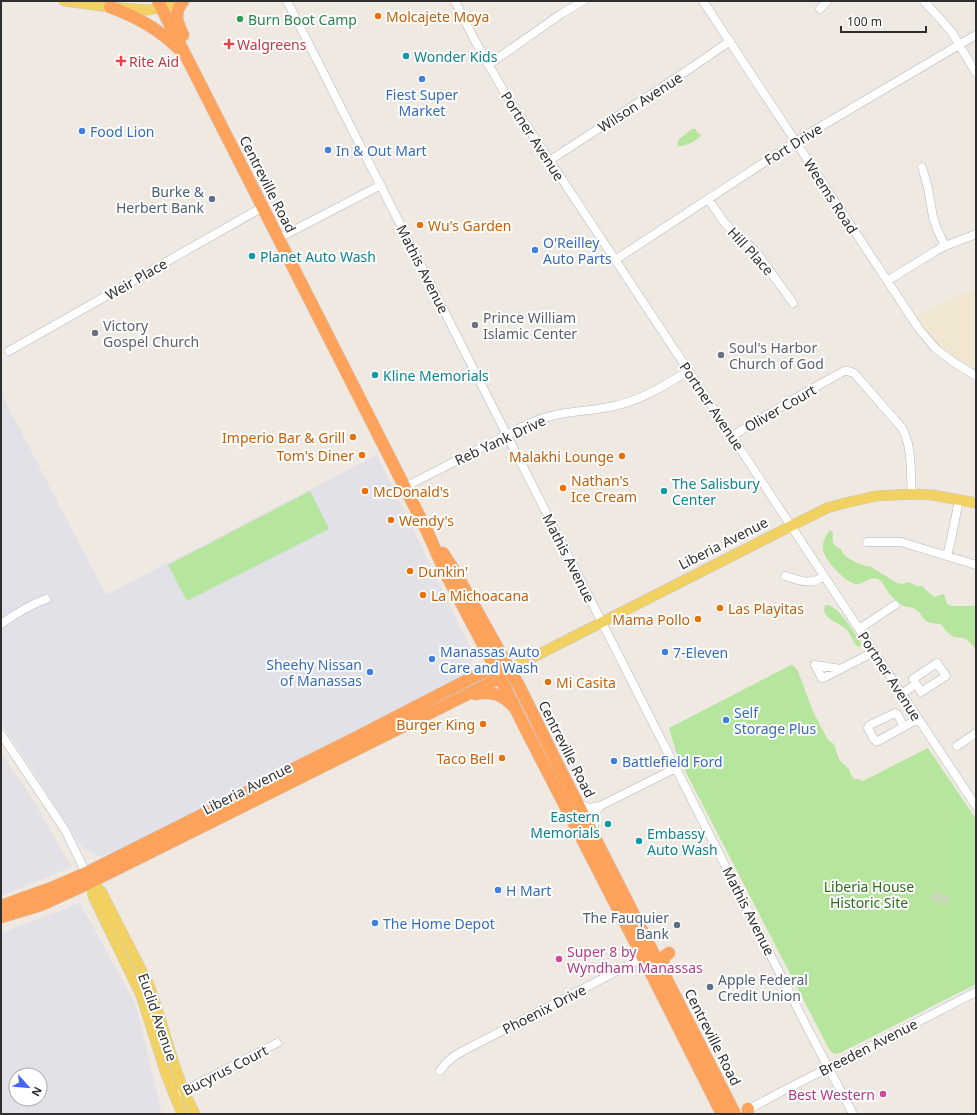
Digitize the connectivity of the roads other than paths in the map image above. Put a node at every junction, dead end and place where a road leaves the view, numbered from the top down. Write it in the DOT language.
graph roads {
  1 [pos="64,1"];
  2 [pos="182,1"];
  3 [pos="287,1"];
  4 [pos="455,1"];
  5 [pos="583,1"];
  6 [pos="703,1"];
  7 [pos="827,1"];
  8 [pos="924,1"];
  9 [pos="160,4"];
  10 [pos="110,7"];
  11 [pos="820,10"];
  12 [pos="976,35"];
  13 [pos="730,41"];
  14 [pos="959,45"];
  15 [pos="186,56"];
  16 [pos="488,65"];
  17 [pos="976,73"];
  18 [pos="197,78"];
  19 [pos="796,142"];
  20 [pos="550,161"];
  21 [pos="922,167"];
  22 [pos="381,185"];
  23 [pos="708,199"];
  24 [pos="263,207"];
  25 [pos="974,235"];
  26 [pos="279,238"];
  27 [pos="945,246"];
  28 [pos="615,260"];
  29 [pos="887,281"];
  30 [pos="793,303"];
  31 [pos="9,352"];
  32 [pos="688,371"];
  33 [pos="976,376"];
  34 [pos="506,434"];
  35 [pos="732,436"];
  36 [pos="405,487"];
  37 [pos="912,494"];
  38 [pos="959,500"];
  39 [pos="976,503"];
  40 [pos="791,526"];
  41 [pos="427,531"];
  42 [pos="867,542"];
  43 [pos="947,556"];
  44 [pos="976,565"];
  45 [pos="784,576"];
  46 [pos="824,576"];
  47 [pos="46,599"];
  48 [pos="895,605"];
  49 [pos="602,622"];
  50 [pos="1,624"];
  51 [pos="859,629"];
  52 [pos="483,643"];
  53 [pos="874,652"];
  54 [pos="510,669"];
  55 [pos="841,669"];
  56 [pos="498,673"];
  57 [pos="477,675"];
  58 [pos="916,684"];
  59 [pos="902,694"];
  60 [pos="464,696"];
  61 [pos="516,709"];
  62 [pos="918,719"];
  63 [pos="904,727"];
  64 [pos="976,733"];
  65 [pos="1,734"];
  66 [pos="957,746"];
  67 [pos="676,768"];
  68 [pos="577,803"];
  69 [pos="600,806"];
  70 [pos="976,806"];
  71 [pos="597,840"];
  72 [pos="88,878"];
  73 [pos="1,906"];
  74 [pos="1,917"];
  75 [pos="669,953"];
  76 [pos="648,956"];
  77 [pos="666,978"];
  78 [pos="976,992"];
  79 [pos="277,1043"];
  80 [pos="828,1068"];
  81 [pos="440,1071"];
  82 [pos="184,1091"];
  83 [pos="174,1096"];
  84 [pos="745,1112"];
  85 [pos="182,1114"];
  86 [pos="194,1114"];
  87 [pos="722,1114"];
  88 [pos="736,1114"];
  89 [pos="853,1114"];
  1 -- 10 [label="main road"];
  2 -- 9 [label="main road"];
  2 -- 18 [label="highway"];
  3 -- 22 [label="street, Mathis Avenue"];
  4 -- 16 [label="street, Portner Avenue"];
  5 -- 16 [label="street"];
  6 -- 13 [label="street, Weems Road"];
  7 -- 11 [label="street"];
  8 -- 14 [label="street"];
  9 -- 10 [label="main road"];
  9 -- 15 [label="highway, Centreville Road"];
  10 -- 15 [label="highway"];
  12 -- 14 [label="street, Fort Drive"];
  13 -- 19 [label="street, Weems Road"];
  13 -- 20 [label="street, Wilson Avenue"];
  14 -- 17 [label="street"];
  14 -- 19 [label="street, Fort Drive"];
  15 -- 18 [label="highway, Centreville Road"];
  16 -- 20 [label="street, Portner Avenue"];
  18 -- 24 [label="highway, Centreville Road"];
  19 -- 23 [label="street, Fort Drive"];
  19 -- 29 [label="street, Weems Road"];
  20 -- 28 [label="street, Portner Avenue"];
  21 -- 27 [label="street"];
  22 -- 26 [label="street"];
  22 -- 34 [label="street, Mathis Avenue"];
  23 -- 28 [label="street, Fort Drive"];
  23 -- 30 [label="street, Hill Place"];
  24 -- 26 [label="highway, Centreville Road"];
  24 -- 31 [label="street, Weir Place"];
  25 -- 27 [label="street"];
  26 -- 36 [label="highway, Centreville Road"];
  27 -- 29 [label="street"];
  28 -- 32 [label="street, Portner Avenue"];
  29 -- 33 [label="street, Weems Road"];
  32 -- 34 [label="street, Reb Yank Drive"];
  32 -- 35 [label="street, Portner Avenue"];
  34 -- 36 [label="street, Reb Yank Drive"];
  34 -- 49 [label="street, Mathis Avenue"];
  35 -- 37 [label="street, Oliver Court"];
  35 -- 40 [label="street, Portner Avenue"];
  36 -- 41 [label="highway, Centreville Road"];
  37 -- 38 [label="main road, Liberia Avenue"];
  37 -- 40 [label="main road, Liberia Avenue"];
  38 -- 39 [label="main road, Liberia Avenue"];
  38 -- 43 [label="street"];
  40 -- 46 [label="street, Portner Avenue"];
  40 -- 49 [label="main road, Liberia Avenue"];
  41 -- 52 [label="highway, Centreville Road"];
  41 -- 54 [label="highway, Centreville Road"];
  42 -- 43 [label="street"];
  43 -- 44 [label="street"];
  45 -- 46 [label="street"];
  46 -- 51 [label="street, Portner Avenue"];
  47 -- 50 [label="street"];
  48 -- 51 [label="street"];
  49 -- 54 [label="main road, Liberia Avenue"];
  49 -- 67 [label="street, Mathis Avenue"];
  51 -- 53 [label="street, Portner Avenue"];
  52 -- 56 [label="highway, Centreville Road"];
  52 -- 57 [label="highway"];
  53 -- 55 [label="street"];
  53 -- 59 [label="street, Portner Avenue"];
  54 -- 56 [label="highway, Liberia Avenue"];
  54 -- 68 [label="highway, Centreville Road"];
  56 -- 57 [label="highway, Liberia Avenue"];
  56 -- 60 [label="highway, Liberia Avenue"];
  56 -- 61 [label="highway, Centreville Road"];
  57 -- 72 [label="highway, Liberia Avenue"];
  58 -- 59 [label="street"];
  59 -- 62 [label="street, Portner Avenue"];
  60 -- 61 [label="highway"];
  60 -- 72 [label="highway, Liberia Avenue"];
  61 -- 76 [label="highway, Centreville Road"];
  62 -- 63 [label="street"];
  62 -- 70 [label="street, Portner Avenue"];
  64 -- 66 [label="street"];
  65 -- 72 [label="street, Euclid Avenue"];
  67 -- 69 [label="street"];
  67 -- 80 [label="street, Mathis Avenue"];
  68 -- 69 [label="street"];
  68 -- 71 [label="highway, Centreville Road"];
  69 -- 71 [label="street"];
  71 -- 76 [label="highway, Centreville Road"];
  72 -- 73 [label="highway, Liberia Avenue"];
  72 -- 74 [label="highway, Liberia Avenue"];
  72 -- 82 [label="main road, Euclid Avenue"];
  72 -- 83 [label="main road, Euclid Avenue"];
  75 -- 77 [label="highway"];
  76 -- 77 [label="highway, Centreville Road"];
  76 -- 81 [label="street, Phoenix Drive"];
  76 -- 87 [label="highway, Centreville Road"];
  77 -- 88 [label="highway, Centreville Road"];
  78 -- 80 [label="street, Breeden Avenue"];
  79 -- 82 [label="street, Bucyrus Court"];
  80 -- 84 [label="street, Breeden Avenue"];
  80 -- 89 [label="street, Mathis Avenue"];
  82 -- 83 [label="street, Bucyrus Court"];
  82 -- 86 [label="main road, Euclid Avenue"];
  83 -- 85 [label="main road, Euclid Avenue"];
}
